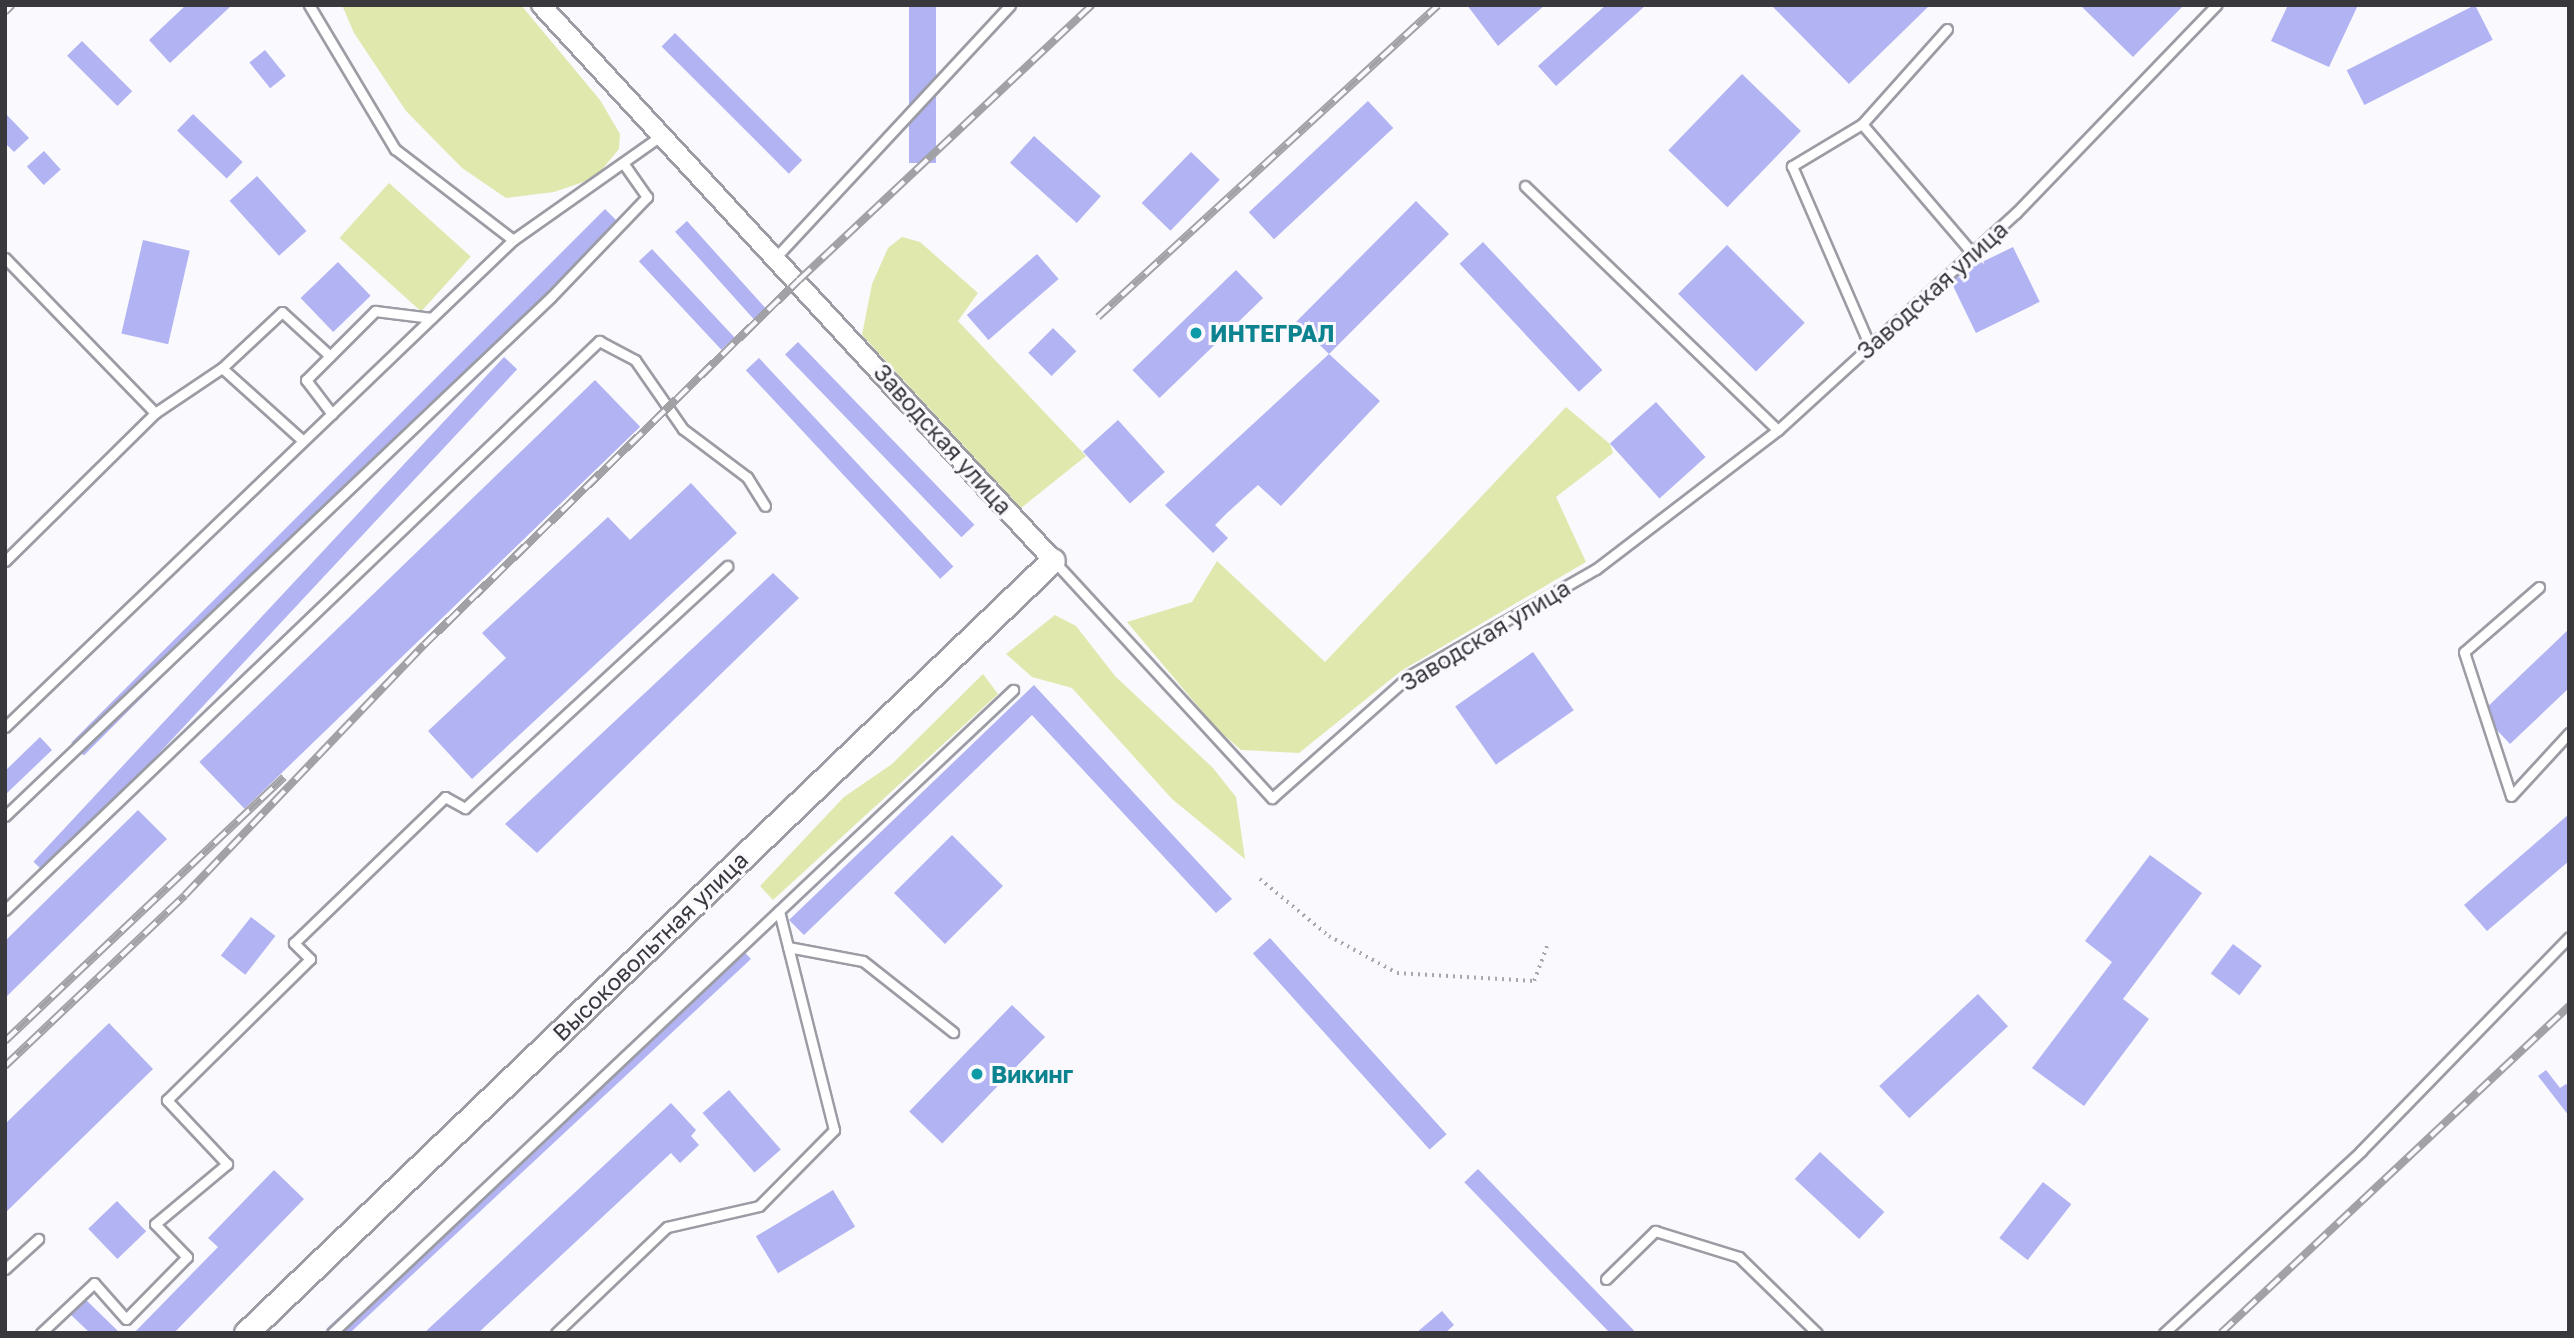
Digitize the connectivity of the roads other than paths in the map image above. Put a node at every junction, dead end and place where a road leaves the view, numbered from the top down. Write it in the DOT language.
graph roads {
  1 [pos="309,5"];
  2 [pos="541,5"];
  3 [pos="1010,5"];
  4 [pos="2216,5"];
  5 [pos="1947,29"];
  6 [pos="1862,124"];
  7 [pos="662,135"];
  8 [pos="625,164"];
  9 [pos="1525,186"];
  10 [pos="513,240"];
  11 [pos="1972,253"];
  12 [pos="777,256"];
  13 [pos="5,258"];
  14 [pos="432,318"];
  15 [pos="1870,346"];
  16 [pos="330,356"];
  17 [pos="222,368"];
  18 [pos="155,413"];
  19 [pos="332,414"];
  20 [pos="1778,430"];
  21 [pos="303,441"];
  22 [pos="765,506"];
  23 [pos="1053,560"];
  24 [pos="5,561"];
  25 [pos="727,566"];
  26 [pos="2539,587"];
  27 [pos="1013,690"];
  28 [pos="5,727"];
  29 [pos="2569,733"];
  30 [pos="5,816"];
  31 [pos="5,910"];
  32 [pos="779,911"];
  33 [pos="2569,937"];
  34 [pos="788,947"];
  35 [pos="953,1032"];
  36 [pos="38,1238"];
  37 [pos="5,1269"];
  38 [pos="1606,1279"];
  39 [pos="41,1333"];
  40 [pos="246,1333"];
  41 [pos="332,1333"];
  42 [pos="555,1333"];
  43 [pos="1816,1333"];
  44 [pos="2164,1333"];
  1 -- 10 [label="lane"];
  2 -- 7 [label="street, Заводская улица"];
  3 -- 12 [label="lane"];
  4 -- 11 [label="lane, Заводская улица"];
  5 -- 6 [label="lane"];
  6 -- 11 [label="lane"];
  6 -- 15 [label="lane"];
  7 -- 8 [label="lane"];
  7 -- 12 [label="street, Заводская улица"];
  8 -- 10 [label="lane"];
  8 -- 30 [label="lane"];
  9 -- 20 [label="lane"];
  10 -- 14 [label="lane"];
  11 -- 15 [label="lane, Заводская улица"];
  12 -- 23 [label="street, Заводская улица"];
  13 -- 18 [label="lane"];
  14 -- 16 [label="lane"];
  14 -- 19 [label="lane"];
  15 -- 20 [label="lane, Заводская улица"];
  16 -- 17 [label="lane"];
  16 -- 19 [label="lane"];
  17 -- 18 [label="lane"];
  17 -- 21 [label="lane"];
  18 -- 24 [label="lane"];
  19 -- 21 [label="lane"];
  20 -- 23 [label="lane, Заводская улица"];
  21 -- 28 [label="lane"];
  22 -- 31 [label="lane"];
  23 -- 40 [label="street, Высоковольтная улица"];
  25 -- 39 [label="lane"];
  26 -- 29 [label="lane"];
  27 -- 32 [label="lane"];
  32 -- 34 [label="lane"];
  32 -- 41 [label="lane"];
  33 -- 44 [label="lane"];
  34 -- 35 [label="lane"];
  34 -- 42 [label="lane"];
  36 -- 37 [label="lane"];
  38 -- 43 [label="lane"];
}
